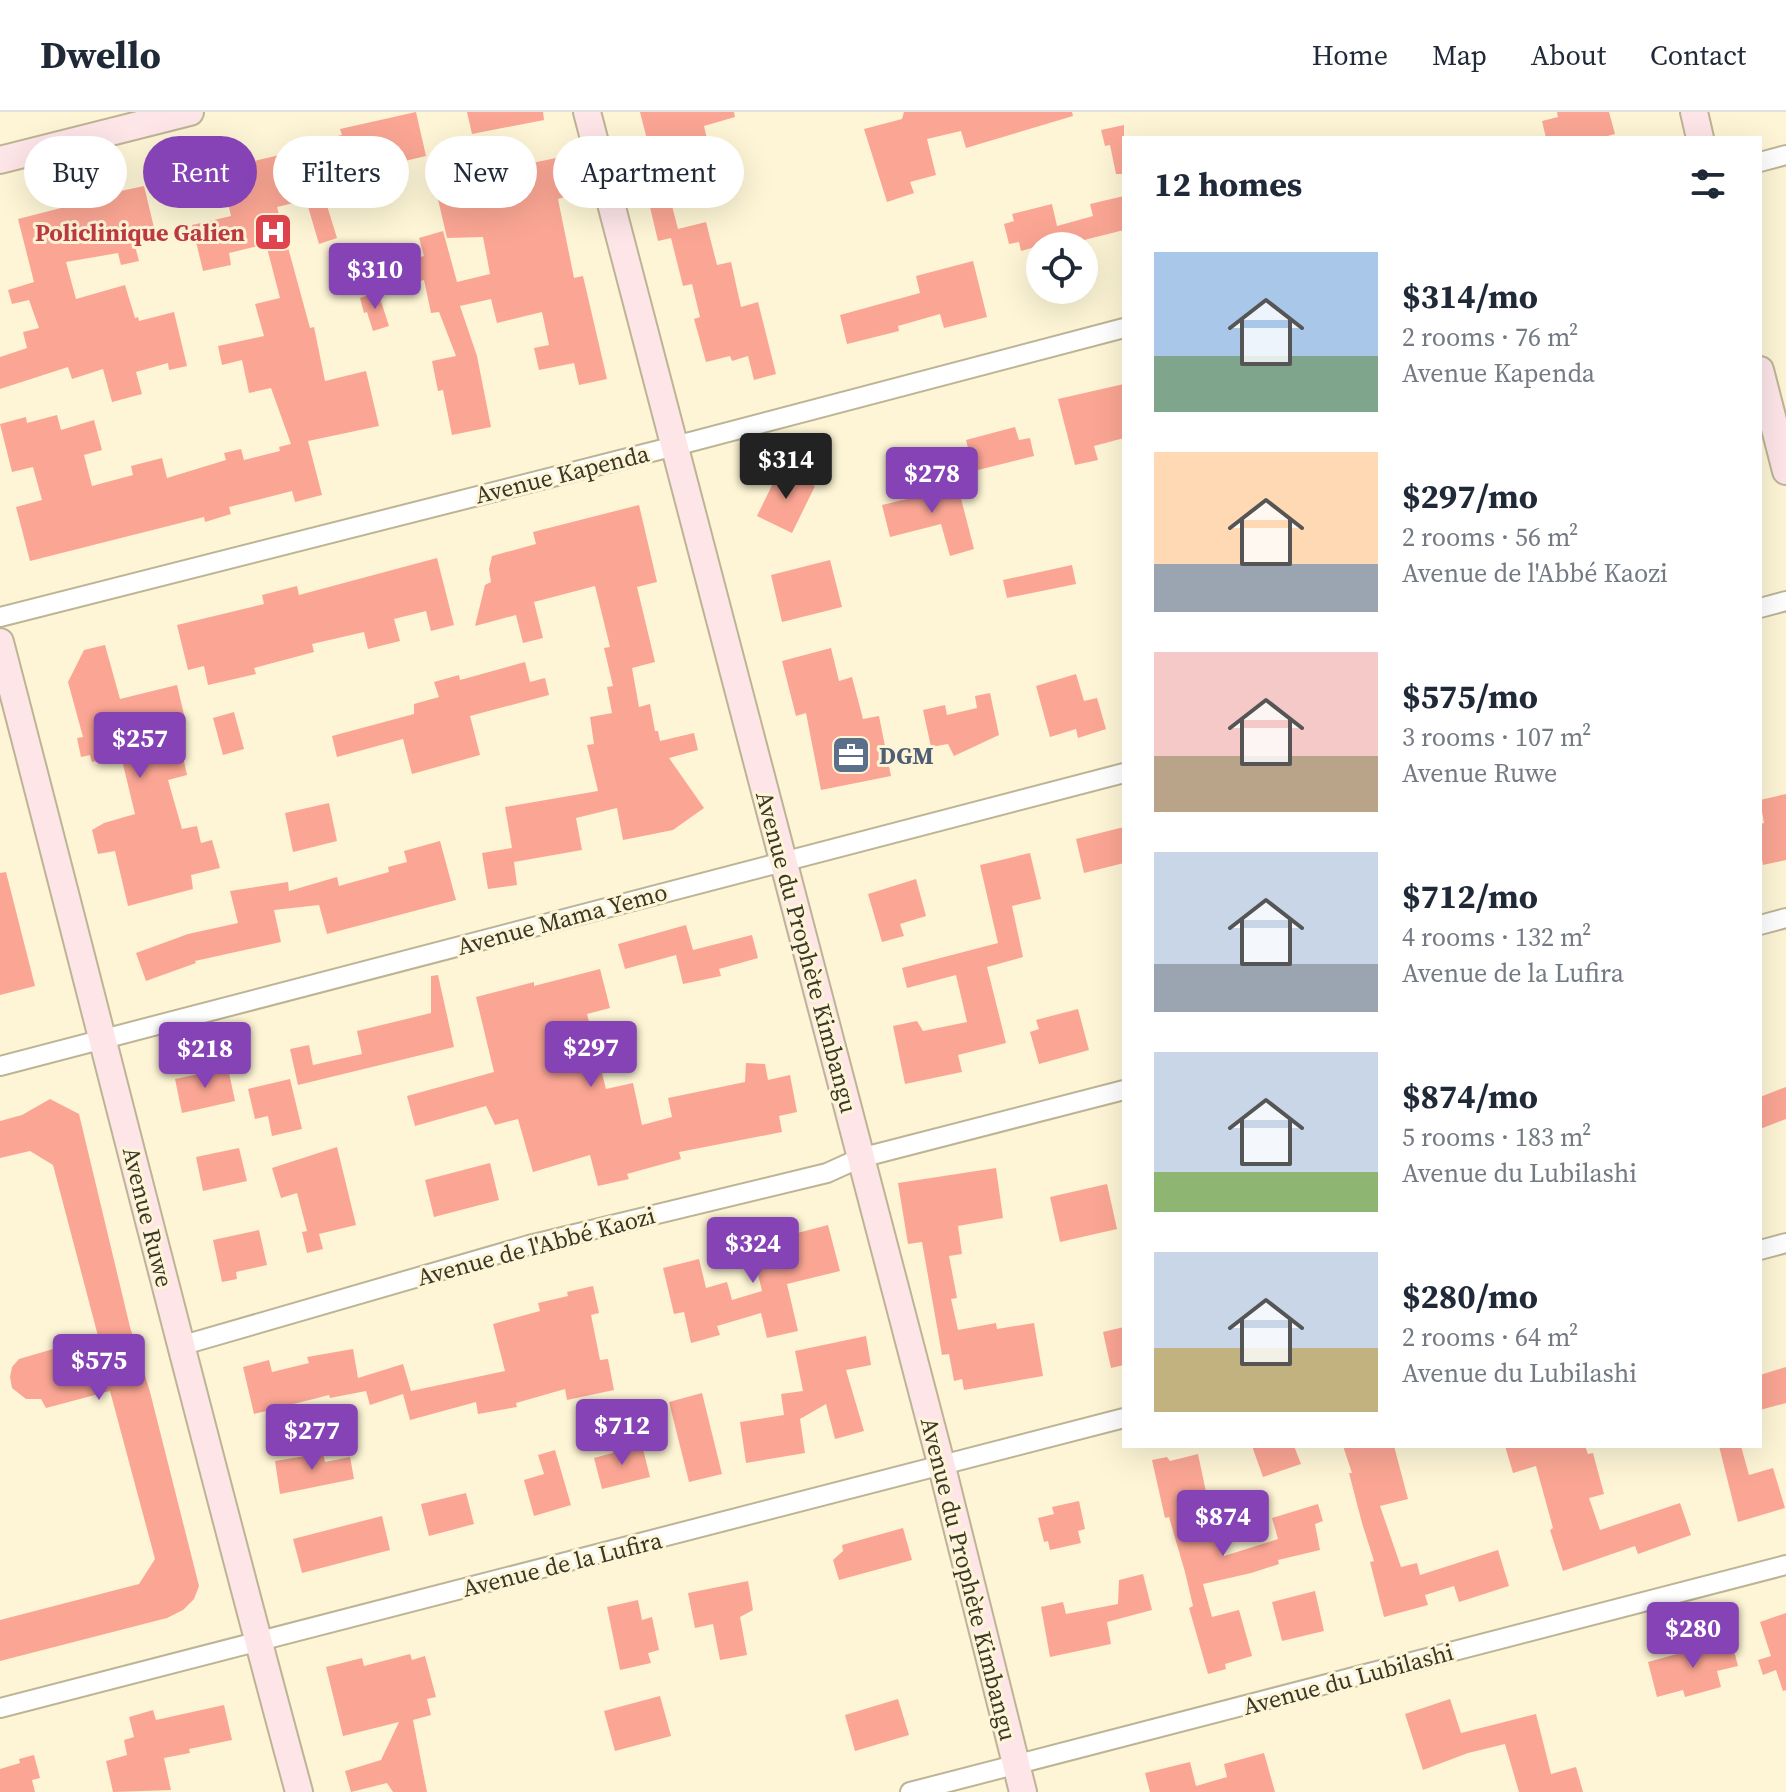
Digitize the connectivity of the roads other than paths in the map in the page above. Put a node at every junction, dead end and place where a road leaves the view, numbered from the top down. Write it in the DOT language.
graph roads {
  1 [pos="190,112"];
  2 [pos="587,112"];
  3 [pos="1694,112"];
  4 [pos="1700,136"];
  5 [pos="1786,155"];
  6 [pos="0,160"];
  7 [pos="1762,161"];
  8 [pos="1122,329"];
  9 [pos="1762,378"];
  10 [pos="675,446"];
  11 [pos="1786,471"];
  12 [pos="1786,601"];
  13 [pos="1762,607"];
  14 [pos="0,617"];
  15 [pos="0,642"];
  16 [pos="1122,774"];
  17 [pos="783,861"];
  18 [pos="1786,918"];
  19 [pos="1762,924"];
  20 [pos="103,1037"];
  21 [pos="0,1066"];
  22 [pos="1122,1091"];
  23 [pos="860,1158"];
  24 [pos="1786,1243"];
  25 [pos="1762,1249"];
  26 [pos="180,1346"];
  27 [pos="1122,1419"];
  28 [pos="942,1467"];
  29 [pos="1786,1565"];
  30 [pos="258,1643"];
  31 [pos="0,1708"];
  32 [pos="1016,1765"];
  33 [pos="299,1792"];
  34 [pos="910,1792"];
  35 [pos="1023,1792"];
  1 -- 6 [label="street"];
  2 -- 10 [label="street, Avenue du Prophète Kimbangu"];
  3 -- 4 [label="street"];
  5 -- 7 [label="street"];
  8 -- 10 [label="street, Avenue Kapenda"];
  9 -- 11 [label="street"];
  10 -- 14 [label="street, Avenue Kapenda"];
  10 -- 17 [label="street, Avenue du Prophète Kimbangu"];
  12 -- 13 [label="street"];
  15 -- 20 [label="street, Avenue Ruwe"];
  16 -- 17 [label="street, Avenue Mama Yemo"];
  17 -- 20 [label="street, Avenue Mama Yemo"];
  17 -- 23 [label="street, Avenue du Prophète Kimbangu"];
  18 -- 19 [label="street"];
  20 -- 21 [label="street, Avenue Mama Yemo"];
  20 -- 26 [label="street, Avenue Ruwe"];
  22 -- 23 [label="street, Avenue de l'Abbé Kaozi"];
  23 -- 26 [label="street, Avenue de l'Abbé Kaozi"];
  23 -- 28 [label="street, Avenue du Prophète Kimbangu"];
  24 -- 25 [label="street"];
  26 -- 30 [label="street, Avenue Ruwe"];
  27 -- 28 [label="street, Avenue de la Lufira"];
  28 -- 30 [label="street, Avenue de la Lufira"];
  28 -- 32 [label="street, Avenue du Prophète Kimbangu"];
  29 -- 32 [label="street, Avenue du Lubilashi"];
  30 -- 31 [label="street, Avenue de la Lufira"];
  30 -- 33 [label="street, Avenue Ruwe"];
  32 -- 34 [label="street, Avenue du Lubilashi"];
  32 -- 35 [label="street, Avenue du Prophète Kimbangu"];
}
